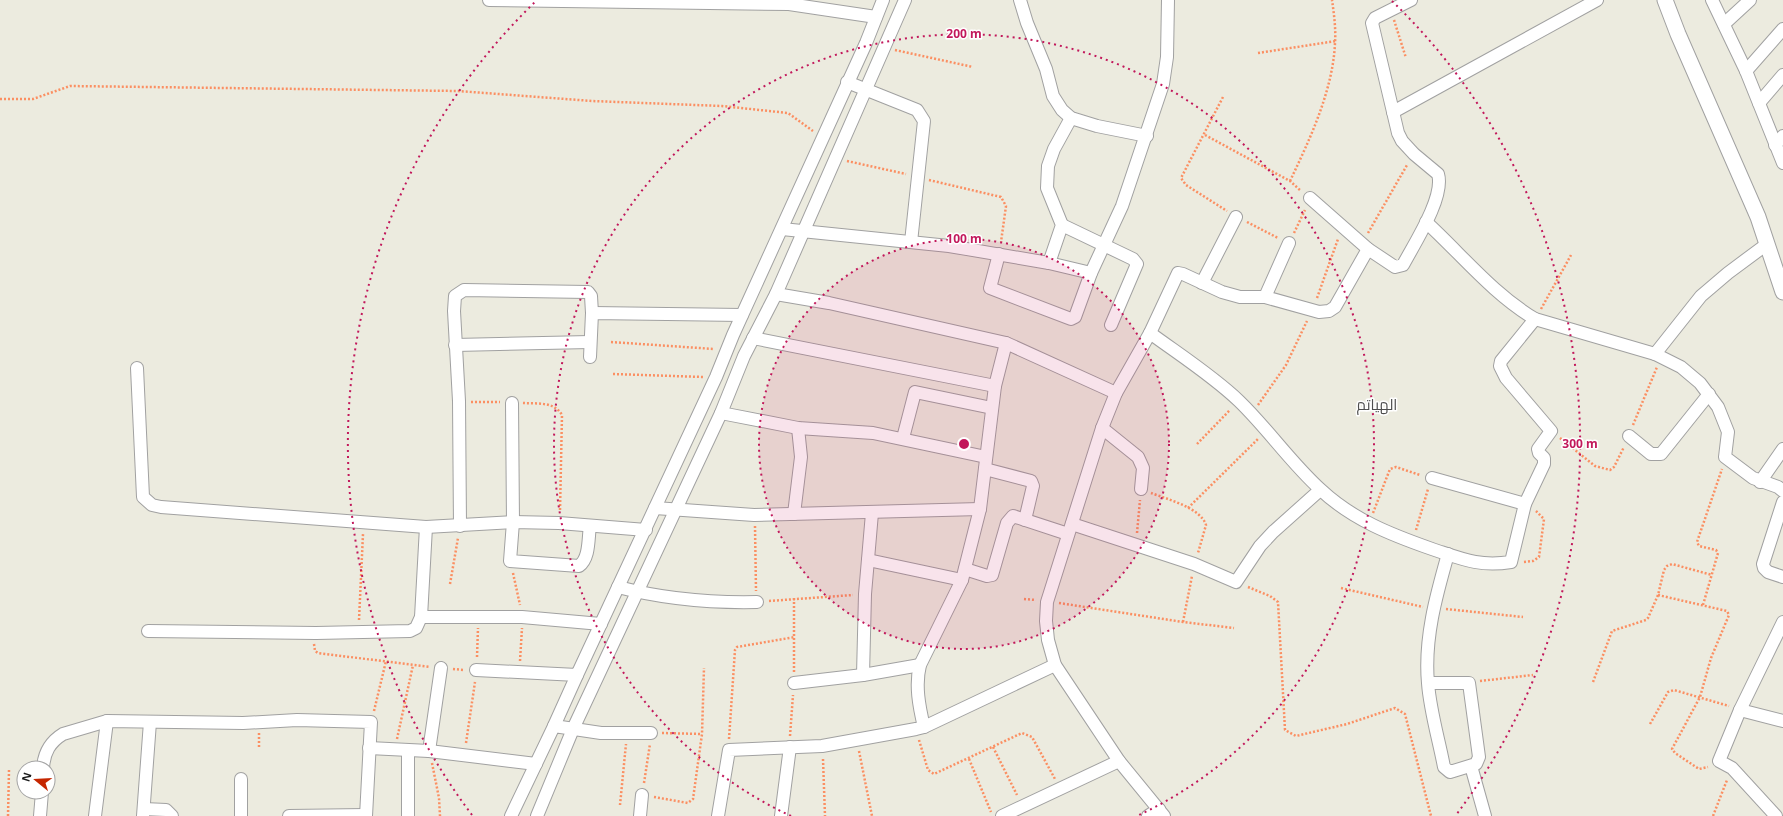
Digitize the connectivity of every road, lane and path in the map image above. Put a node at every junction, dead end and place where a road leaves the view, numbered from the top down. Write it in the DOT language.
graph roads {
  1 [pos="489,0"];
  2 [pos="883,0"];
  3 [pos="905,0"];
  4 [pos="1020,0"];
  5 [pos="1168,0"];
  6 [pos="1332,0"];
  7 [pos="1411,0"];
  8 [pos="1598,0"];
  9 [pos="1665,0"];
  10 [pos="1712,0"];
  11 [pos="1750,0"];
  12 [pos="689,2"];
  13 [pos="744,2"];
  14 [pos="789,2"];
  15 [pos="1390,4"];
  16 [pos="876,17"];
  17 [pos="1724,24"];
  18 [pos="1783,29"];
  19 [pos="1336,42"];
  20 [pos="884,48"];
  21 [pos="1258,52"];
  22 [pos="1406,58"];
  23 [pos="973,67"];
  24 [pos="1746,71"];
  25 [pos="1783,75"];
  26 [pos="847,82"];
  27 [pos="866,89"];
  28 [pos="1223,97"];
  29 [pos="0,99"];
  30 [pos="1759,103"];
  31 [pos="1393,112"];
  32 [pos="1071,118"];
  33 [pos="1205,135"];
  34 [pos="1147,136"];
  35 [pos="1783,136"];
  36 [pos="822,138"];
  37 [pos="1775,145"];
  38 [pos="1414,154"];
  39 [pos="835,158"];
  40 [pos="1783,163"];
  41 [pos="917,177"];
  42 [pos="1310,198"];
  43 [pos="1236,217"];
  44 [pos="1426,222"];
  45 [pos="1062,225"];
  46 [pos="1343,227"];
  47 [pos="782,229"];
  48 [pos="803,232"];
  49 [pos="911,242"];
  50 [pos="1289,243"];
  51 [pos="1768,244"];
  52 [pos="1104,246"];
  53 [pos="1365,246"];
  54 [pos="999,254"];
  55 [pos="1571,255"];
  56 [pos="1049,263"];
  57 [pos="1091,273"];
  58 [pos="1202,283"];
  59 [pos="1783,292"];
  60 [pos="776,294"];
  61 [pos="1265,297"];
  62 [pos="1313,310"];
  63 [pos="592,313"];
  64 [pos="742,315"];
  65 [pos="1535,319"];
  66 [pos="1111,325"];
  67 [pos="1150,334"];
  68 [pos="753,338"];
  69 [pos="590,342"];
  70 [pos="611,342"];
  71 [pos="1006,343"];
  72 [pos="455,345"];
  73 [pos="726,350"];
  74 [pos="1658,355"];
  75 [pos="590,357"];
  76 [pos="137,368"];
  77 [pos="613,374"];
  78 [pos="716,377"];
  79 [pos="995,386"];
  80 [pos="1116,393"];
  81 [pos="1709,394"];
  82 [pos="1239,401"];
  83 [pos="459,402"];
  84 [pos="512,403"];
  85 [pos="992,408"];
  86 [pos="721,413"];
  87 [pos="1251,415"];
  88 [pos="798,428"];
  89 [pos="1102,428"];
  90 [pos="1265,431"];
  91 [pos="1552,431"];
  92 [pos="1629,436"];
  93 [pos="903,438"];
  94 [pos="1197,444"];
  95 [pos="1783,449"];
  96 [pos="986,457"];
  97 [pos="1726,457"];
  98 [pos="986,470"];
  99 [pos="1432,478"];
  100 [pos="1760,482"];
  101 [pos="1141,489"];
  102 [pos="1320,490"];
  103 [pos="1783,491"];
  104 [pos="1783,502"];
  105 [pos="1525,504"];
  106 [pos="655,508"];
  107 [pos="980,508"];
  108 [pos="1188,508"];
  109 [pos="676,510"];
  110 [pos="872,513"];
  111 [pos="794,514"];
  112 [pos="754,515"];
  113 [pos="1542,515"];
  114 [pos="1025,520"];
  115 [pos="513,522"];
  116 [pos="363,523"];
  117 [pos="559,523"];
  118 [pos="1369,524"];
  119 [pos="460,526"];
  120 [pos="590,526"];
  121 [pos="426,527"];
  122 [pos="1070,529"];
  123 [pos="646,530"];
  124 [pos="1412,542"];
  125 [pos="1136,545"];
  126 [pos="1448,554"];
  127 [pos="868,560"];
  128 [pos="510,561"];
  129 [pos="1511,562"];
  130 [pos="1194,564"];
  131 [pos="963,574"];
  132 [pos="1712,575"];
  133 [pos="1783,576"];
  134 [pos="1236,582"];
  135 [pos="450,584"];
  136 [pos="618,587"];
  137 [pos="1341,588"];
  138 [pos="638,592"];
  139 [pos="865,594"];
  140 [pos="1658,595"];
  141 [pos="794,598"];
  142 [pos="757,602"];
  143 [pos="1047,602"];
  144 [pos="1704,605"];
  145 [pos="1433,608"];
  146 [pos="478,616"];
  147 [pos="421,617"];
  148 [pos="522,617"];
  149 [pos="1523,617"];
  150 [pos="1183,622"];
  151 [pos="1783,622"];
  152 [pos="601,624"];
  153 [pos="1234,628"];
  154 [pos="148,631"];
  155 [pos="359,632"];
  156 [pos="316,633"];
  157 [pos="386,660"];
  158 [pos="920,665"];
  159 [pos="1055,665"];
  160 [pos="441,668"];
  161 [pos="704,668"];
  162 [pos="476,670"];
  163 [pos="520,672"];
  164 [pos="577,675"];
  165 [pos="863,675"];
  166 [pos="1533,675"];
  167 [pos="1469,682"];
  168 [pos="1593,682"];
  169 [pos="794,683"];
  170 [pos="1428,683"];
  171 [pos="1700,697"];
  172 [pos="1740,710"];
  173 [pos="107,721"];
  174 [pos="1783,721"];
  175 [pos="150,722"];
  176 [pos="371,722"];
  177 [pos="1650,724"];
  178 [pos="554,726"];
  179 [pos="920,728"];
  180 [pos="573,729"];
  181 [pos="651,732"];
  182 [pos="627,734"];
  183 [pos="702,734"];
  184 [pos="856,741"];
  185 [pos="822,746"];
  186 [pos="790,747"];
  187 [pos="993,747"];
  188 [pos="369,748"];
  189 [pos="394,750"];
  190 [pos="729,750"];
  191 [pos="408,751"];
  192 [pos="429,751"];
  193 [pos="464,755"];
  194 [pos="969,758"];
  195 [pos="45,760"];
  196 [pos="1119,761"];
  197 [pos="1719,761"];
  198 [pos="536,764"];
  199 [pos="1471,766"];
  200 [pos="1732,768"];
  201 [pos="9,770"];
  202 [pos="241,779"];
  203 [pos="1060,788"];
  204 [pos="642,795"];
  205 [pos="41,800"];
  206 [pos="620,805"];
  207 [pos="1022,806"];
  208 [pos="143,812"];
  209 [pos="1161,813"];
  210 [pos="366,815"];
  211 [pos="8,816"];
  212 [pos="40,816"];
  213 [pos="95,816"];
  214 [pos="172,816"];
  215 [pos="241,816"];
  216 [pos="289,816"];
  217 [pos="408,816"];
  218 [pos="440,816"];
  219 [pos="511,816"];
  220 [pos="536,816"];
  221 [pos="640,816"];
  222 [pos="718,816"];
  223 [pos="781,816"];
  224 [pos="825,816"];
  225 [pos="872,816"];
  226 [pos="992,816"];
  227 [pos="1002,816"];
  228 [pos="1148,816"];
  229 [pos="1431,816"];
  230 [pos="1486,816"];
  231 [pos="1713,816"];
  232 [pos="1776,816"];
  1 -- 12 [label="street"];
  2 -- 16 [label="street"];
  3 -- 20 [label="street"];
  4 -- 32 [label="street"];
  5 -- 34 [label="street"];
  6 -- 19 [label="path"];
  7 -- 15 [label="street"];
  8 -- 31 [label="street"];
  9 -- 51 [label="street"];
  10 -- 17 [label="street"];
  11 -- 17 [label="street"];
  12 -- 13 [label="street"];
  13 -- 14 [label="street"];
  14 -- 16 [label="street"];
  15 -- 22 [label="path"];
  15 -- 31 [label="street"];
  16 -- 26 [label="street"];
  17 -- 24 [label="street"];
  18 -- 24 [label="street"];
  19 -- 21 [label="path"];
  19 -- 33 [label="path"];
  20 -- 23 [label="path"];
  20 -- 27 [label="street"];
  24 -- 30 [label="street"];
  25 -- 30 [label="street"];
  26 -- 27 [label="street"];
  26 -- 36 [label="street"];
  27 -- 39 [label="street"];
  27 -- 41 [label="street"];
  28 -- 33 [label="path"];
  29 -- 36 [label="path"];
  30 -- 37 [label="street"];
  31 -- 38 [label="street"];
  32 -- 34 [label="street"];
  32 -- 45 [label="street"];
  33 -- 43 [label="path"];
  34 -- 52 [label="street"];
  35 -- 37 [label="street"];
  36 -- 47 [label="street"];
  37 -- 40 [label="street"];
  38 -- 44 [label="street"];
  38 -- 53 [label="path"];
  39 -- 41 [label="path"];
  39 -- 48 [label="street"];
  41 -- 49 [label="street"];
  41 -- 54 [label="path"];
  42 -- 46 [label="street"];
  42 -- 50 [label="path"];
  43 -- 50 [label="path"];
  43 -- 58 [label="street"];
  44 -- 53 [label="street"];
  44 -- 65 [label="street"];
  45 -- 52 [label="street"];
  45 -- 56 [label="street"];
  46 -- 53 [label="street"];
  46 -- 62 [label="path"];
  47 -- 48 [label="street"];
  47 -- 64 [label="street"];
  48 -- 49 [label="street"];
  48 -- 60 [label="street"];
  49 -- 54 [label="street"];
  50 -- 61 [label="street"];
  51 -- 59 [label="street"];
  51 -- 74 [label="street"];
  52 -- 57 [label="street"];
  52 -- 66 [label="street"];
  53 -- 62 [label="street"];
  54 -- 56 [label="street"];
  54 -- 57 [label="street"];
  55 -- 65 [label="path"];
  56 -- 57 [label="street"];
  58 -- 61 [label="street"];
  58 -- 67 [label="street"];
  60 -- 68 [label="street"];
  60 -- 71 [label="street"];
  61 -- 62 [label="street"];
  62 -- 87 [label="path"];
  63 -- 64 [label="street"];
  63 -- 69 [label="street"];
  63 -- 72 [label="street"];
  64 -- 73 [label="street"];
  65 -- 74 [label="street"];
  65 -- 91 [label="street"];
  67 -- 80 [label="street"];
  67 -- 82 [label="street"];
  68 -- 79 [label="street"];
  68 -- 86 [label="street"];
  69 -- 72 [label="street"];
  69 -- 75 [label="street"];
  70 -- 73 [label="path"];
  71 -- 79 [label="street"];
  71 -- 80 [label="street"];
  72 -- 83 [label="street"];
  73 -- 78 [label="street"];
  74 -- 81 [label="street"];
  74 -- 92 [label="path"];
  76 -- 116 [label="street"];
  77 -- 78 [label="path"];
  78 -- 106 [label="street"];
  79 -- 85 [label="street"];
  80 -- 89 [label="street"];
  81 -- 92 [label="street"];
  81 -- 97 [label="street"];
  82 -- 87 [label="street"];
  82 -- 94 [label="path"];
  83 -- 84 [label="path"];
  83 -- 119 [label="street"];
  84 -- 115 [label="street"];
  84 -- 117 [label="path"];
  85 -- 93 [label="street"];
  85 -- 96 [label="street"];
  86 -- 88 [label="street"];
  86 -- 109 [label="street"];
  87 -- 90 [label="street"];
  88 -- 93 [label="street"];
  88 -- 111 [label="street"];
  89 -- 101 [label="street"];
  89 -- 122 [label="street"];
  90 -- 102 [label="street"];
  90 -- 108 [label="path"];
  91 -- 92 [label="path"];
  91 -- 105 [label="street"];
  93 -- 96 [label="street"];
  95 -- 100 [label="street"];
  96 -- 98 [label="street"];
  97 -- 100 [label="street"];
  97 -- 132 [label="path"];
  98 -- 107 [label="street"];
  98 -- 114 [label="street"];
  99 -- 105 [label="street"];
  99 -- 118 [label="path"];
  99 -- 124 [label="path"];
  100 -- 103 [label="street"];
  101 -- 108 [label="path"];
  101 -- 125 [label="path"];
  102 -- 118 [label="street"];
  102 -- 134 [label="street"];
  104 -- 133 [label="street"];
  105 -- 129 [label="street"];
  106 -- 109 [label="street"];
  106 -- 123 [label="street"];
  107 -- 110 [label="street"];
  107 -- 131 [label="street"];
  108 -- 130 [label="path"];
  109 -- 112 [label="street"];
  109 -- 138 [label="street"];
  110 -- 111 [label="street"];
  110 -- 127 [label="street"];
  111 -- 112 [label="street"];
  112 -- 142 [label="path"];
  113 -- 129 [label="path"];
  114 -- 122 [label="street"];
  114 -- 131 [label="street"];
  115 -- 117 [label="street"];
  115 -- 119 [label="street"];
  115 -- 128 [label="street"];
  116 -- 121 [label="street"];
  116 -- 155 [label="path"];
  117 -- 120 [label="street"];
  118 -- 124 [label="street"];
  119 -- 121 [label="street"];
  119 -- 135 [label="path"];
  120 -- 123 [label="street"];
  120 -- 128 [label="street"];
  121 -- 147 [label="street"];
  122 -- 125 [label="street"];
  122 -- 143 [label="street"];
  123 -- 136 [label="street"];
  124 -- 126 [label="street"];
  125 -- 130 [label="street"];
  126 -- 129 [label="street"];
  126 -- 145 [label="street"];
  127 -- 131 [label="street"];
  127 -- 139 [label="street"];
  128 -- 148 [label="path"];
  130 -- 134 [label="street"];
  130 -- 150 [label="path"];
  131 -- 158 [label="street"];
  132 -- 140 [label="path"];
  132 -- 144 [label="path"];
  134 -- 229 [label="path"];
  136 -- 138 [label="street"];
  136 -- 152 [label="street"];
  137 -- 145 [label="path"];
  138 -- 142 [label="street"];
  138 -- 180 [label="street"];
  139 -- 141 [label="path"];
  139 -- 165 [label="street"];
  140 -- 144 [label="path"];
  140 -- 168 [label="path"];
  141 -- 142 [label="path"];
  141 -- 190 [label="path"];
  143 -- 150 [label="path"];
  143 -- 159 [label="street"];
  144 -- 171 [label="path"];
  145 -- 149 [label="path"];
  145 -- 170 [label="street"];
  146 -- 147 [label="street"];
  146 -- 148 [label="street"];
  146 -- 162 [label="path"];
  147 -- 155 [label="street"];
  148 -- 152 [label="street"];
  148 -- 163 [label="path"];
  150 -- 153 [label="path"];
  151 -- 172 [label="street"];
  152 -- 164 [label="street"];
  154 -- 156 [label="street"];
  155 -- 156 [label="street"];
  156 -- 157 [label="path"];
  157 -- 176 [label="path"];
  157 -- 189 [label="path"];
  158 -- 165 [label="street"];
  158 -- 179 [label="street"];
  159 -- 179 [label="street"];
  159 -- 196 [label="street"];
  160 -- 162 [label="path"];
  160 -- 192 [label="street"];
  161 -- 183 [label="path"];
  162 -- 163 [label="street"];
  162 -- 193 [label="path"];
  163 -- 164 [label="street"];
  164 -- 178 [label="street"];
  165 -- 169 [label="street"];
  166 -- 167 [label="path"];
  167 -- 170 [label="street"];
  167 -- 199 [label="street"];
  170 -- 199 [label="street"];
  171 -- 172 [label="path"];
  171 -- 177 [label="path"];
  171 -- 197 [label="path"];
  172 -- 174 [label="street"];
  172 -- 197 [label="street"];
  173 -- 175 [label="street"];
  173 -- 195 [label="street"];
  173 -- 213 [label="street"];
  175 -- 176 [label="street"];
  175 -- 208 [label="street"];
  176 -- 188 [label="street"];
  178 -- 180 [label="street"];
  178 -- 198 [label="street"];
  179 -- 184 [label="street"];
  179 -- 194 [label="path"];
  180 -- 182 [label="street"];
  180 -- 220 [label="street"];
  181 -- 182 [label="street"];
  181 -- 183 [label="path"];
  181 -- 204 [label="path"];
  182 -- 206 [label="path"];
  183 -- 204 [label="path"];
  184 -- 185 [label="street"];
  184 -- 225 [label="path"];
  185 -- 186 [label="street"];
  185 -- 224 [label="path"];
  186 -- 190 [label="street"];
  186 -- 223 [label="street"];
  187 -- 194 [label="path"];
  187 -- 203 [label="path"];
  187 -- 207 [label="path"];
  188 -- 189 [label="street"];
  188 -- 210 [label="street"];
  189 -- 191 [label="street"];
  190 -- 222 [label="street"];
  191 -- 192 [label="street"];
  191 -- 217 [label="street"];
  192 -- 193 [label="street"];
  192 -- 218 [label="path"];
  193 -- 198 [label="street"];
  194 -- 226 [label="path"];
  196 -- 203 [label="street"];
  196 -- 209 [label="street"];
  197 -- 200 [label="street"];
  198 -- 219 [label="street"];
  199 -- 230 [label="street"];
  200 -- 231 [label="path"];
  200 -- 232 [label="street"];
  201 -- 211 [label="path"];
  202 -- 215 [label="street"];
  203 -- 207 [label="street"];
  204 -- 221 [label="street"];
  205 -- 212 [label="street"];
  207 -- 227 [label="street"];
  208 -- 214 [label="street"];
  209 -- 228 [label="street"];
  210 -- 216 [label="street"];
}
